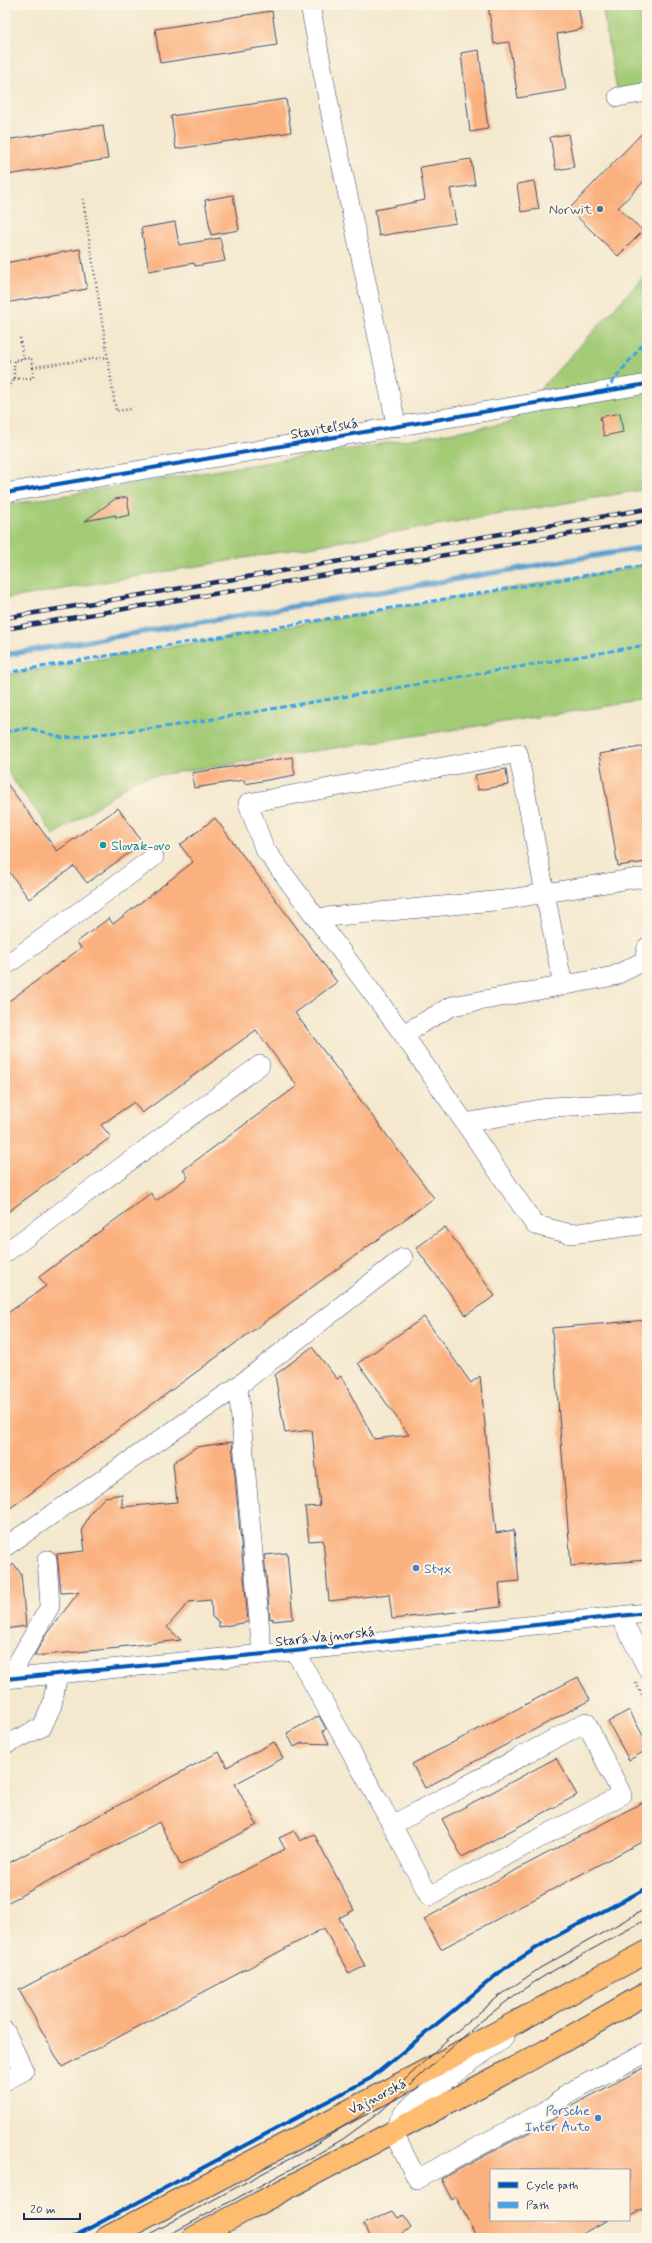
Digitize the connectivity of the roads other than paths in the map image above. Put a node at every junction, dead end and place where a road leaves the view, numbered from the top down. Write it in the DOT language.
graph roads {
  1 [pos="310,5"];
  2 [pos="647,92"];
  3 [pos="618,97"];
  4 [pos="647,384"];
  5 [pos="397,428"];
  6 [pos="5,493"];
  7 [pos="154,857"];
  8 [pos="647,879"];
  9 [pos="545,892"];
  10 [pos="317,918"];
  11 [pos="647,946"];
  12 [pos="5,966"];
  13 [pos="563,986"];
  14 [pos="403,1034"];
  15 [pos="260,1065"];
  16 [pos="647,1102"];
  17 [pos="465,1123"];
  18 [pos="647,1224"];
  19 [pos="5,1253"];
  20 [pos="403,1258"];
  21 [pos="238,1386"];
  22 [pos="5,1547"];
  23 [pos="48,1560"];
  24 [pos="647,1613"];
  25 [pos="620,1616"];
  26 [pos="295,1651"];
  27 [pos="262,1654"];
  28 [pos="58,1674"];
  29 [pos="640,1674"];
  30 [pos="7,1678"];
  31 [pos="5,1745"];
  32 [pos="392,1825"];
  33 [pos="647,1952"];
  34 [pos="647,1993"];
  35 [pos="566,1995"];
  36 [pos="5,2031"];
  37 [pos="647,2052"];
  38 [pos="5,2081"];
  39 [pos="393,2132"];
  40 [pos="106,2238"];
  41 [pos="193,2238"];
  1 -- 5 [label="street"];
  2 -- 3 [label="street"];
  4 -- 5 [label="street, Staviteľská"];
  5 -- 6 [label="street, Staviteľská"];
  7 -- 12 [label="street"];
  8 -- 9 [label="street"];
  9 -- 10 [label="street"];
  9 -- 10 [label="street"];
  9 -- 13 [label="street"];
  10 -- 14 [label="street"];
  11 -- 13 [label="street"];
  13 -- 14 [label="street"];
  14 -- 17 [label="street"];
  15 -- 19 [label="street"];
  16 -- 17 [label="street"];
  17 -- 18 [label="street"];
  20 -- 21 [label="street"];
  21 -- 22 [label="street"];
  21 -- 27 [label="street"];
  23 -- 30 [label="street"];
  24 -- 25 [label="street, Stará Vajnorská"];
  25 -- 26 [label="street, Stará Vajnorská"];
  25 -- 29 [label="street"];
  26 -- 27 [label="street, Stará Vajnorská"];
  26 -- 32 [label="street"];
  27 -- 28 [label="street, Stará Vajnorská"];
  28 -- 30 [label="street, Stará Vajnorská"];
  28 -- 31 [label="street"];
  32 -- 32 [label="street"];
  33 -- 35 [label="main road, Vajnorská"];
  34 -- 39 [label="main road"];
  35 -- 39 [label="street"];
  35 -- 40 [label="main road, Vajnorská"];
  36 -- 38 [label="street"];
  37 -- 39 [label="street"];
  39 -- 41 [label="main road"];
}
